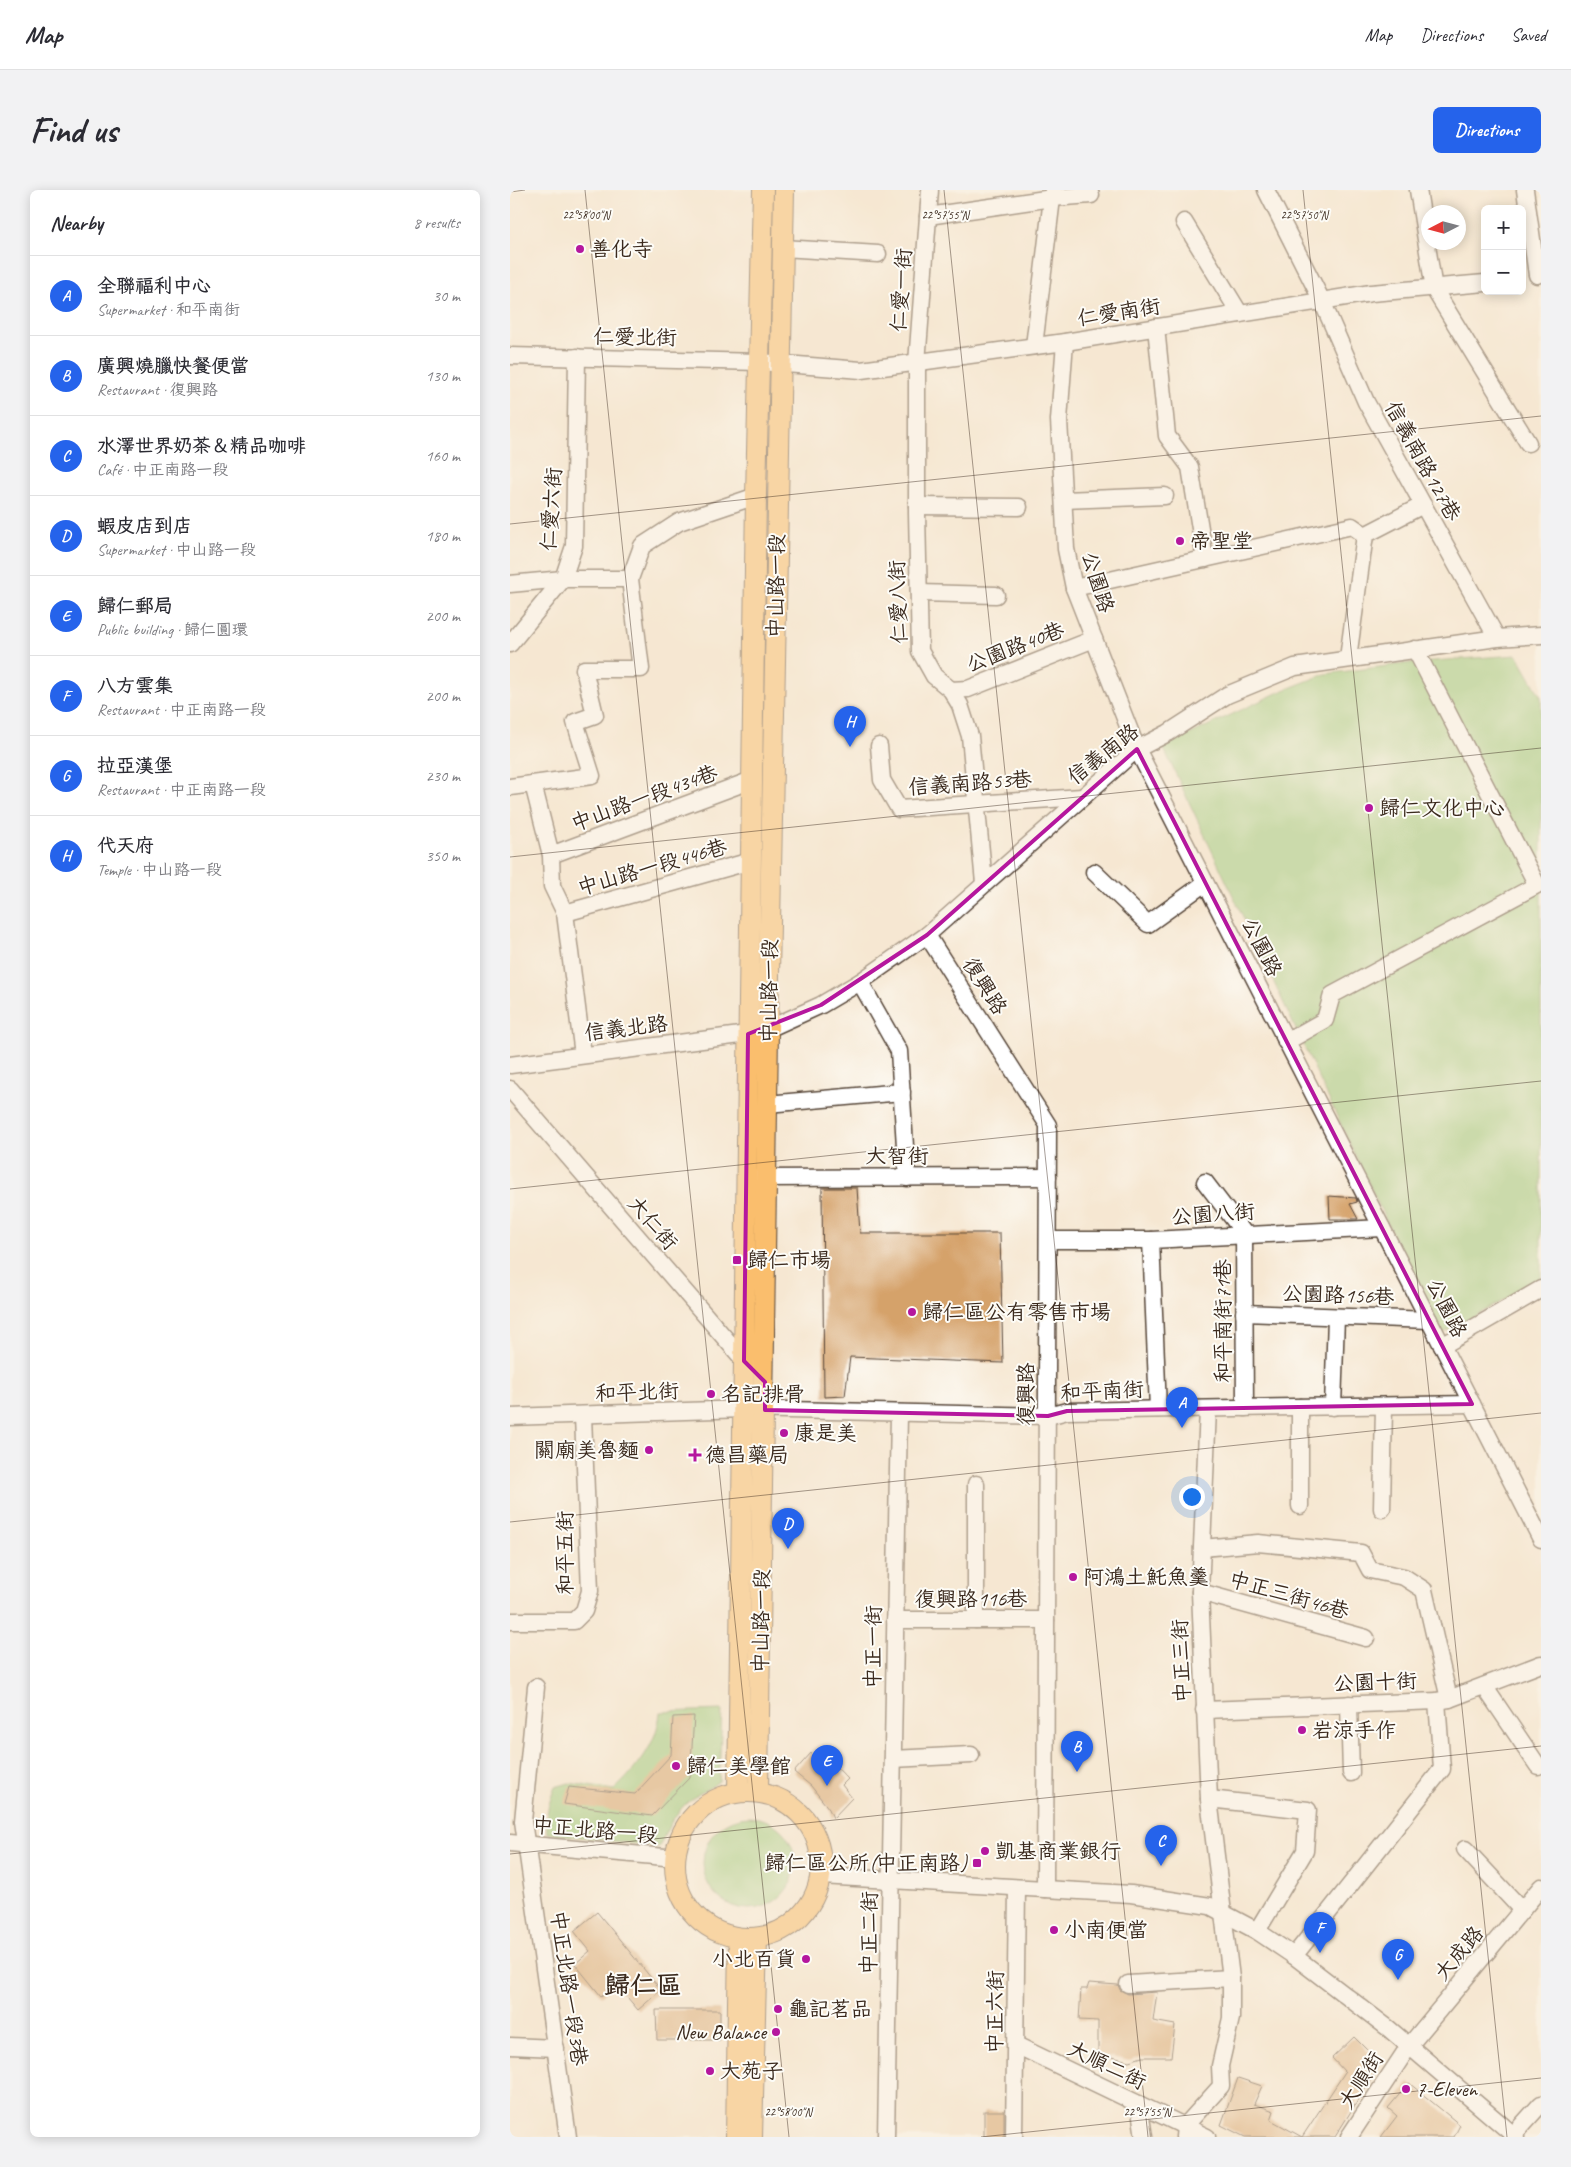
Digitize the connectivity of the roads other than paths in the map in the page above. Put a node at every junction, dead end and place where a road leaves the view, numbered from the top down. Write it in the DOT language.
graph roads {
  1 [pos="763,190"];
  2 [pos="784,190"];
  3 [pos="930,190"];
  4 [pos="1266,190"];
  5 [pos="1418,190"];
  6 [pos="1525,190"];
  7 [pos="1052,194"];
  8 [pos="1091,195"];
  9 [pos="928,216"];
  10 [pos="1184,222"];
  11 [pos="783,248"];
  12 [pos="878,254"];
  13 [pos="1533,276"];
  14 [pos="1481,283"];
  15 [pos="1434,289"];
  16 [pos="1322,301"];
  17 [pos="1240,314"];
  18 [pos="1156,327"];
  19 [pos="1065,342"];
  20 [pos="1034,346"];
  21 [pos="510,356"];
  22 [pos="577,357"];
  23 [pos="760,362"];
  24 [pos="780,363"];
  25 [pos="917,363"];
  26 [pos="1528,443"];
  27 [pos="756,496"];
  28 [pos="1165,496"];
  29 [pos="1064,500"];
  30 [pos="1423,505"];
  31 [pos="917,506"];
  32 [pos="1019,507"];
  33 [pos="1365,535"];
  34 [pos="1204,559"];
  35 [pos="563,579"];
  36 [pos="630,579"];
  37 [pos="510,584"];
  38 [pos="1074,588"];
  39 [pos="919,593"];
  40 [pos="996,595"];
  41 [pos="1541,635"];
  42 [pos="1497,638"];
  43 [pos="1094,639"];
  44 [pos="510,644"];
  45 [pos="1415,649"];
  46 [pos="1348,658"];
  47 [pos="951,690"];
  48 [pos="878,746"];
  49 [pos="1136,749"];
  50 [pos="752,780"];
  51 [pos="533,784"];
  52 [pos="510,787"];
  53 [pos="1082,797"];
  54 [pos="976,804"];
  55 [pos="551,855"];
  56 [pos="751,861"];
  57 [pos="1094,872"];
  58 [pos="984,883"];
  59 [pos="1205,883"];
  60 [pos="565,913"];
  61 [pos="927,934"];
  62 [pos="860,982"];
  63 [pos="768,1029"];
  64 [pos="748,1034"];
  65 [pos="1286,1042"];
  66 [pos="583,1055"];
  67 [pos="510,1064"];
  68 [pos="510,1089"];
  69 [pos="902,1092"];
  70 [pos="768,1104"];
  71 [pos="1048,1177"];
  72 [pos="746,1178"];
  73 [pos="767,1178"];
  74 [pos="907,1178"];
  75 [pos="1205,1182"];
  76 [pos="1382,1228"];
  77 [pos="1244,1233"];
  78 [pos="1048,1240"];
  79 [pos="1151,1240"];
  80 [pos="1541,1289"];
  81 [pos="1244,1313"];
  82 [pos="1336,1317"];
  83 [pos="1429,1320"];
  84 [pos="1442,1346"];
  85 [pos="744,1362"];
  86 [pos="765,1382"];
  87 [pos="1472,1404"];
  88 [pos="1384,1406"];
  89 [pos="1300,1407"];
  90 [pos="1333,1407"];
  91 [pos="1245,1408"];
  92 [pos="744,1409"];
  93 [pos="1158,1409"];
  94 [pos="1208,1409"];
  95 [pos="765,1410"];
  96 [pos="899,1414"];
  97 [pos="583,1416"];
  98 [pos="1048,1416"];
  99 [pos="510,1417"];
  100 [pos="976,1484"];
  101 [pos="1300,1506"];
  102 [pos="1382,1509"];
  103 [pos="1541,1539"];
  104 [pos="1202,1548"];
  105 [pos="1200,1592"];
  106 [pos="895,1620"];
  107 [pos="976,1620"];
  108 [pos="1046,1620"];
  109 [pos="510,1621"];
  110 [pos="1366,1638"];
  111 [pos="1541,1664"];
  112 [pos="1484,1686"];
  113 [pos="536,1687"];
  114 [pos="1443,1700"];
  115 [pos="1349,1704"];
  116 [pos="1204,1710"];
  117 [pos="971,1755"];
  118 [pos="893,1759"];
  119 [pos="1538,1766"];
  120 [pos="1351,1773"];
  121 [pos="738,1791"];
  122 [pos="758,1792"];
  123 [pos="1209,1799"];
  124 [pos="510,1843"];
  125 [pos="527,1845"];
  126 [pos="1466,1849"];
  127 [pos="676,1858"];
  128 [pos="821,1876"];
  129 [pos="891,1880"];
  130 [pos="1017,1888"];
  131 [pos="1541,1888"];
  132 [pos="1045,1889"];
  133 [pos="1522,1910"];
  134 [pos="1222,1911"];
  135 [pos="1257,1931"];
  136 [pos="748,1938"];
  137 [pos="1294,1956"];
  138 [pos="1230,1978"];
  139 [pos="1128,1984"];
  140 [pos="1016,2045"];
  141 [pos="510,2046"];
  142 [pos="1409,2046"];
  143 [pos="556,2048"];
  144 [pos="1139,2104"];
  145 [pos="1541,2104"];
  146 [pos="1184,2132"];
  147 [pos="1514,2136"];
  148 [pos="568,2137"];
  149 [pos="736,2137"];
  150 [pos="752,2137"];
  151 [pos="886,2137"];
  152 [pos="1014,2137"];
  153 [pos="1144,2137"];
  154 [pos="1207,2137"];
  155 [pos="1349,2137"];
  1 -- 23 [label="main road, 中山路一段"];
  2 -- 11 [label="main road, 中山路一段"];
  3 -- 9 [label="street, 仁愛一街"];
  4 -- 16 [label="street, 信義南路127巷"];
  5 -- 15 [label="street"];
  6 -- 13 [label="street"];
  7 -- 8 [label="street"];
  7 -- 9 [label="street"];
  7 -- 20 [label="street"];
  9 -- 25 [label="street, 仁愛一街"];
  10 -- 17 [label="street"];
  11 -- 12 [label="street"];
  11 -- 24 [label="main road, 中山路一段"];
  14 -- 15 [label="street, 仁愛南街"];
  15 -- 16 [label="street, 仁愛南街"];
  15 -- 26 [label="street"];
  16 -- 17 [label="street, 仁愛南街"];
  16 -- 30 [label="street, 信義南路127巷"];
  17 -- 18 [label="street, 仁愛南街"];
  18 -- 19 [label="street, 仁愛南街"];
  18 -- 34 [label="street"];
  19 -- 20 [label="street, 仁愛南街"];
  19 -- 29 [label="street, 公園路"];
  20 -- 25 [label="street, 仁愛南街"];
  21 -- 22 [label="street, 仁愛北街"];
  22 -- 23 [label="street, 仁愛北街"];
  22 -- 35 [label="street, 仁愛六街"];
  23 -- 24 [label="street, 仁愛南街"];
  23 -- 27 [label="main road, 中山路一段"];
  24 -- 25 [label="street, 仁愛南街"];
  24 -- 63 [label="main road, 中山路一段"];
  25 -- 31 [label="street, 仁愛八街"];
  27 -- 36 [label="street"];
  27 -- 50 [label="main road, 中山路一段"];
  28 -- 29 [label="street"];
  29 -- 38 [label="street, 公園路"];
  30 -- 33 [label="street"];
  30 -- 42 [label="street, 信義南路127巷"];
  31 -- 32 [label="street"];
  31 -- 39 [label="street, 仁愛八街"];
  33 -- 34 [label="street"];
  33 -- 46 [label="street"];
  34 -- 38 [label="street"];
  35 -- 36 [label="street"];
  35 -- 37 [label="street"];
  35 -- 44 [label="street, 仁愛六街"];
  36 -- 51 [label="street"];
  38 -- 43 [label="street, 公園路"];
  39 -- 40 [label="street"];
  39 -- 47 [label="street, 仁愛八街"];
  41 -- 42 [label="street, 信義南路"];
  42 -- 45 [label="street, 信義南路"];
  43 -- 47 [label="street, 公園路40巷"];
  43 -- 49 [label="street, 公園路"];
  45 -- 46 [label="street, 信義南路"];
  45 -- 65 [label="street"];
  46 -- 49 [label="street, 信義南路"];
  47 -- 54 [label="street, 仁愛八街"];
  48 -- 54 [label="street, 信義南路53巷"];
  49 -- 53 [label="street, 信義南路"];
  49 -- 59 [label="street, 公園路"];
  50 -- 55 [label="street, 中山路一段434巷"];
  50 -- 56 [label="main road, 中山路一段"];
  51 -- 52 [label="street"];
  51 -- 55 [label="street"];
  53 -- 54 [label="street, 信義南路53巷"];
  53 -- 58 [label="street, 信義南路"];
  54 -- 58 [label="street, 仁愛八街"];
  55 -- 60 [label="street"];
  56 -- 60 [label="street, 中山路一段446巷"];
  56 -- 64 [label="main road, 中山路一段"];
  57 -- 59 [label="street"];
  58 -- 61 [label="street, 信義南路"];
  59 -- 65 [label="street, 公園路"];
  60 -- 66 [label="street"];
  61 -- 62 [label="street, 信義南路"];
  61 -- 71 [label="street, 復興路"];
  62 -- 63 [label="street, 信義南路"];
  62 -- 69 [label="street"];
  63 -- 64 [label="street, 信義南路"];
  63 -- 70 [label="main road, 中山路一段"];
  64 -- 66 [label="street, 信義北路"];
  64 -- 72 [label="main road, 中山路一段"];
  65 -- 76 [label="street, 公園路"];
  66 -- 67 [label="street, 信義北路"];
  68 -- 85 [label="street, 大仁街"];
  69 -- 70 [label="street"];
  69 -- 74 [label="street"];
  70 -- 73 [label="main road, 中山路一段"];
  71 -- 74 [label="street, 大智街"];
  71 -- 78 [label="street, 復興路"];
  72 -- 73 [label="street, 大智街"];
  72 -- 85 [label="main road, 中山路一段"];
  73 -- 74 [label="street, 大智街"];
  73 -- 86 [label="main road, 中山路一段"];
  75 -- 77 [label="street"];
  76 -- 77 [label="street, 公園八街"];
  76 -- 83 [label="street, 公園路"];
  77 -- 79 [label="street, 公園八街"];
  77 -- 81 [label="street, 和平南街71巷"];
  78 -- 79 [label="street, 公園八街"];
  78 -- 98 [label="street, 復興路"];
  79 -- 93 [label="street"];
  80 -- 84 [label="street"];
  81 -- 82 [label="street, 公園路156巷"];
  81 -- 91 [label="street, 和平南街71巷"];
  82 -- 83 [label="street, 公園路156巷"];
  82 -- 90 [label="street"];
  83 -- 84 [label="street, 公園路"];
  84 -- 87 [label="street, 公園路"];
  85 -- 86 [label="street, 大仁街"];
  85 -- 92 [label="main road, 中山路一段"];
  86 -- 95 [label="main road, 中山路一段"];
  87 -- 88 [label="street, 和平南街"];
  87 -- 103 [label="street, 公園路"];
  88 -- 90 [label="street, 和平南街"];
  88 -- 102 [label="street"];
  89 -- 90 [label="street, 和平南街"];
  89 -- 91 [label="street, 和平南街"];
  89 -- 101 [label="street"];
  91 -- 94 [label="street, 和平南街"];
  92 -- 95 [label="street, 和平北街"];
  92 -- 97 [label="street, 和平北街"];
  92 -- 121 [label="main road, 中山路一段"];
  93 -- 94 [label="street, 和平南街"];
  93 -- 98 [label="street, 和平南街"];
  94 -- 104 [label="street, 中正三街"];
  95 -- 96 [label="street, 和平南街"];
  95 -- 122 [label="main road, 中山路一段"];
  96 -- 98 [label="street, 和平南街"];
  96 -- 106 [label="street, 中正一街"];
  97 -- 99 [label="street, 和平北街"];
  97 -- 109 [label="street, 和平五街"];
  98 -- 108 [label="street, 復興路"];
  100 -- 107 [label="street"];
  104 -- 105 [label="street, 中正三街"];
  104 -- 114 [label="street"];
  105 -- 110 [label="street, 中正三街46巷"];
  105 -- 116 [label="street, 中正三街"];
  106 -- 107 [label="street, 復興路116巷"];
  106 -- 118 [label="street, 中正一街"];
  107 -- 108 [label="street, 復興路116巷"];
  108 -- 132 [label="street, 復興路"];
  111 -- 112 [label="street, 公園十街"];
  112 -- 114 [label="street, 公園十街"];
  112 -- 119 [label="street"];
  113 -- 125 [label="street, 中正北路一段3巷"];
  114 -- 115 [label="street, 公園十街"];
  114 -- 137 [label="street"];
  115 -- 116 [label="street, 公園十街"];
  115 -- 120 [label="street"];
  116 -- 123 [label="street, 中正三街"];
  117 -- 118 [label="street"];
  118 -- 129 [label="street, 中正一街"];
  121 -- 122 [label="main road"];
  121 -- 127 [label="main road"];
  122 -- 128 [label="main road"];
  123 -- 134 [label="street, 中正三街"];
  123 -- 135 [label="street"];
  124 -- 125 [label="street, 中正北路一段"];
  125 -- 127 [label="street, 中正北路一段"];
  125 -- 143 [label="street, 中正北路一段3巷"];
  126 -- 133 [label="street"];
  127 -- 136 [label="main road"];
  128 -- 129 [label="street"];
  128 -- 136 [label="main road"];
  129 -- 130 [label="street"];
  129 -- 151 [label="street, 中正二街"];
  130 -- 132 [label="street"];
  130 -- 140 [label="street, 中正六街"];
  131 -- 133 [label="street, 大成路"];
  132 -- 134 [label="street"];
  133 -- 142 [label="street, 大成路"];
  134 -- 135 [label="street"];
  134 -- 138 [label="street, 中正三街"];
  135 -- 137 [label="street"];
  136 -- 149 [label="main road"];
  136 -- 150 [label="main road"];
  137 -- 142 [label="street"];
  138 -- 139 [label="street"];
  138 -- 146 [label="street, 中正三街"];
  140 -- 144 [label="street, 大順二街"];
  140 -- 152 [label="street, 中正六街"];
  141 -- 143 [label="street"];
  142 -- 147 [label="street"];
  142 -- 155 [label="street, 大順街"];
  143 -- 148 [label="street, 中正北路一段3巷"];
  144 -- 146 [label="street, 大順二街"];
  144 -- 153 [label="street"];
  145 -- 147 [label="street"];
  146 -- 154 [label="street, 大順二街"];
}
